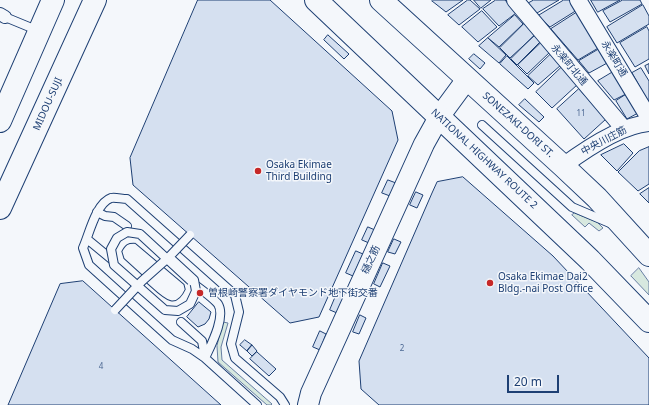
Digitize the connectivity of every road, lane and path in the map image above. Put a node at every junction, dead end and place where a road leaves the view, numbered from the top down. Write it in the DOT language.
graph roads {
  1 [pos="53,0"];
  2 [pos="95,0"];
  3 [pos="316,0"];
  4 [pos="381,0"];
  5 [pos="515,0"];
  6 [pos="578,0"];
  7 [pos="2,15"];
  8 [pos="40,31"];
  9 [pos="467,79"];
  10 [pos="439,117"];
  11 [pos="649,118"];
  12 [pos="0,121"];
  13 [pos="649,123"];
  14 [pos="482,125"];
  15 [pos="624,130"];
  16 [pos="563,166"];
  17 [pos="0,208"];
  18 [pos="97,212"];
  19 [pos="128,226"];
  20 [pos="624,229"];
  21 [pos="190,235"];
  22 [pos="87,239"];
  23 [pos="649,255"];
  24 [pos="169,257"];
  25 [pos="142,281"];
  26 [pos="115,310"];
  27 [pos="649,321"];
  28 [pos="181,322"];
  29 [pos="205,358"];
  30 [pos="257,405"];
  31 [pos="285,405"];
  32 [pos="308,405"];
  1 -- 8 [label="highway"];
  2 -- 17 [label="highway, MIDOU-SUJI"];
  3 -- 10 [label="highway, NATIONAL HIGHWAY ROUTE 2"];
  4 -- 9 [label="highway, SONEZAKI-DORI ST."];
  5 -- 15 [label="street, 永楽町北通"];
  6 -- 11 [label="street, 永楽町通"];
  7 -- 8 [label="lane"];
  8 -- 12 [label="highway"];
  9 -- 10 [label="street, 樋之筋"];
  9 -- 16 [label="highway, SONEZAKI-DORI ST."];
  10 -- 27 [label="highway, NATIONAL HIGHWAY ROUTE 2"];
  10 -- 32 [label="street, 樋之筋"];
  13 -- 15 [label="street, 中央川庄筋"];
  14 -- 20 [label="lane"];
  15 -- 16 [label="street, 中央川庄筋"];
  16 -- 20 [label="highway, SONEZAKI-DORI ST."];
  18 -- 19 [label="lane"];
  18 -- 22 [label="lane"];
  18 -- 31 [label="lane"];
  20 -- 23 [label="highway, SONEZAKI-DORI ST."];
  21 -- 24 [label="lane, bridge"];
  22 -- 25 [label="lane, bridge"];
  22 -- 29 [label="lane"];
  24 -- 25 [label="lane, bridge"];
  24 -- 29 [label="lane, bridge"];
  25 -- 26 [label="lane, bridge"];
  28 -- 29 [label="lane"];
  29 -- 30 [label="lane"];
}
